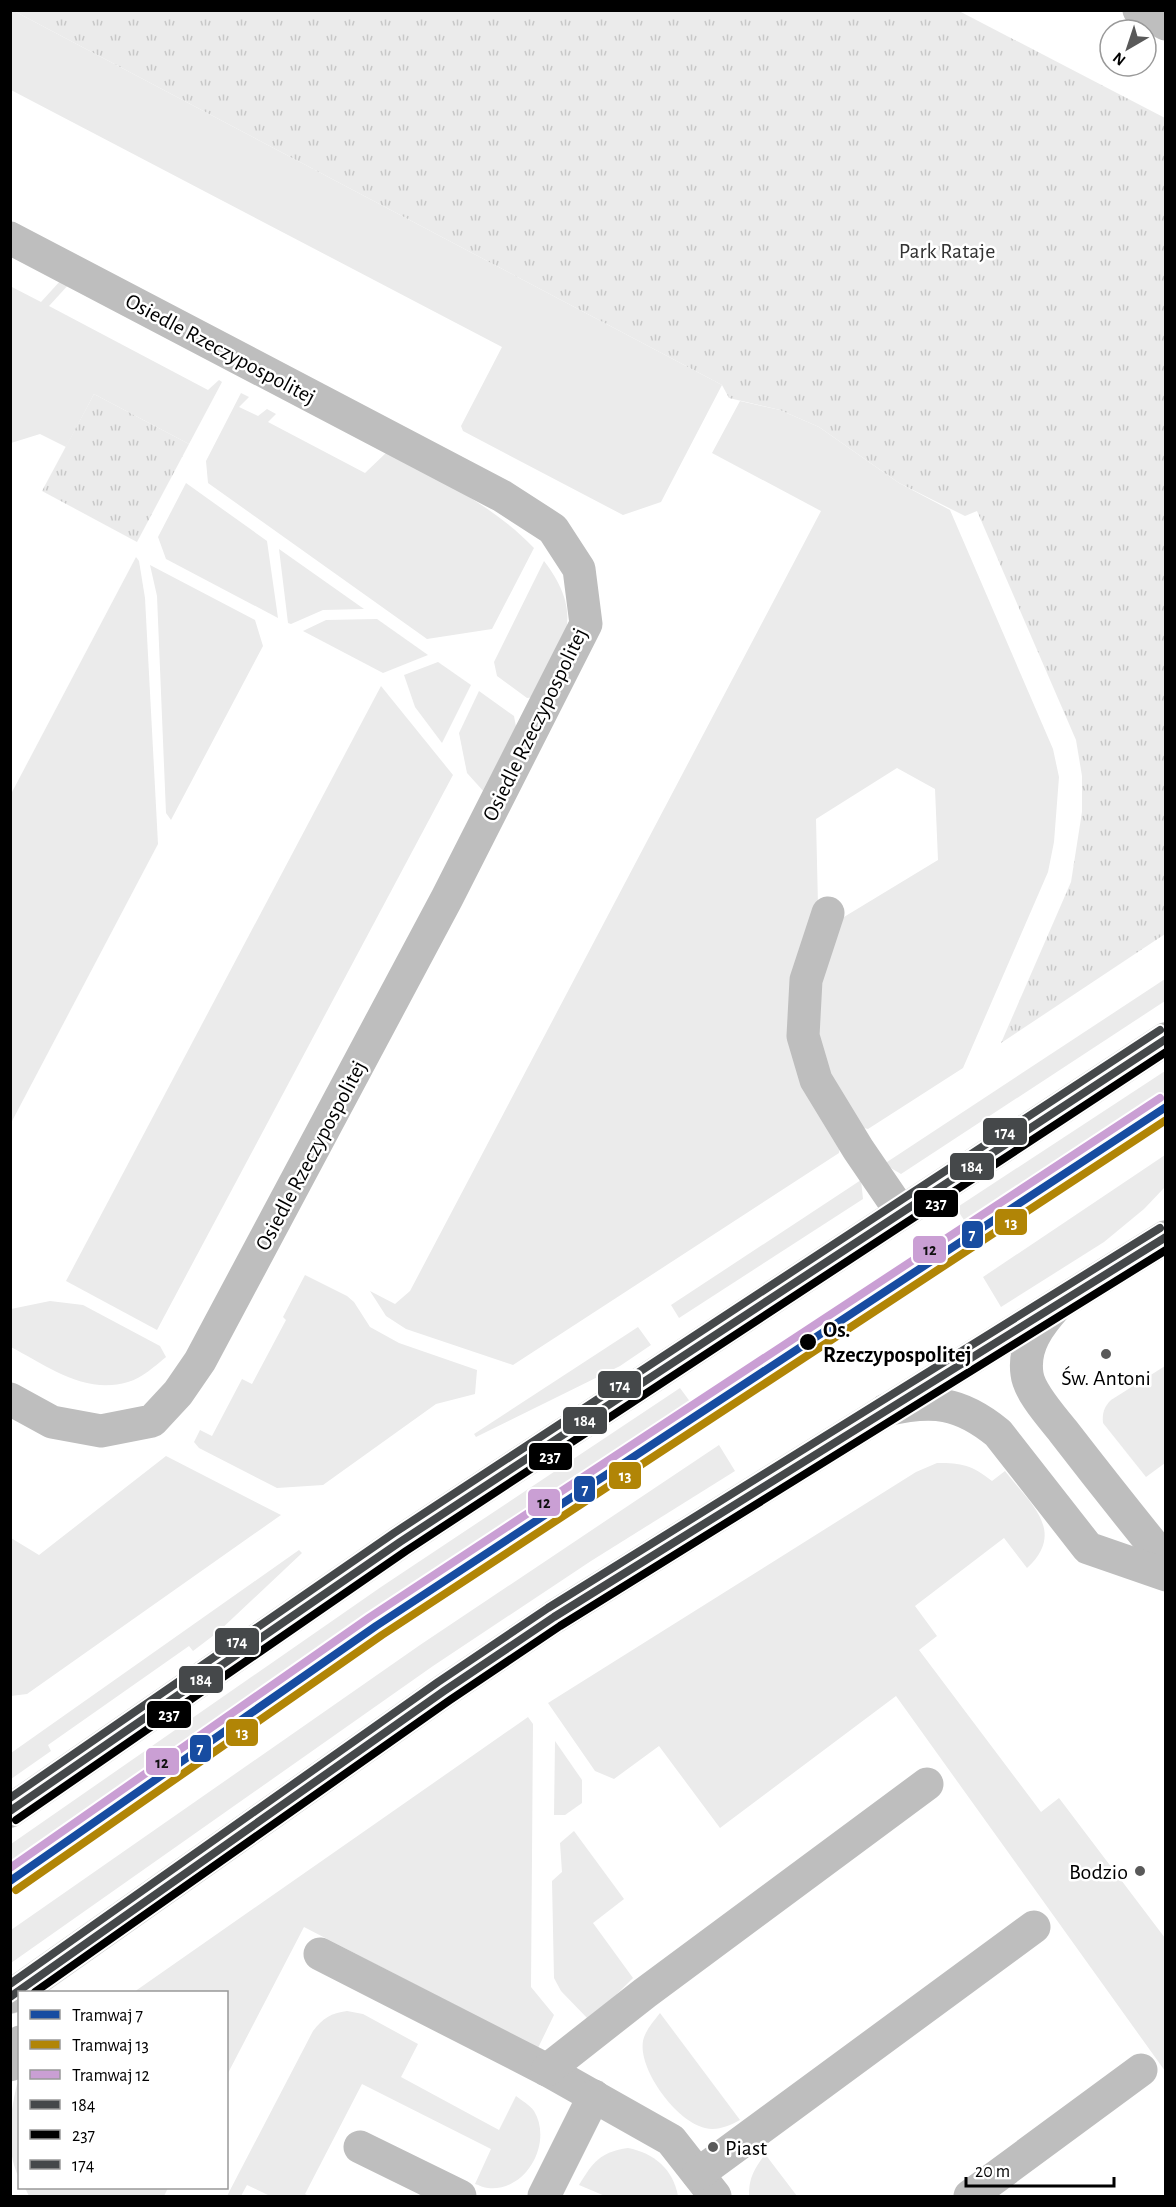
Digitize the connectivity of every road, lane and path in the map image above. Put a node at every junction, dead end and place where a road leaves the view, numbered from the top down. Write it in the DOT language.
graph roads {
  1 [pos="1139,10"];
  2 [pos="1166,24"];
  3 [pos="10,238"];
  4 [pos="828,913"];
  5 [pos="1166,1039"];
  6 [pos="901,1212"];
  7 [pos="1166,1237"];
  8 [pos="1057,1305"];
  9 [pos="10,1399"];
  10 [pos="886,1410"];
  11 [pos="1166,1561"];
  12 [pos="1166,1575"];
  13 [pos="927,1784"];
  14 [pos="10,1811"];
  15 [pos="1034,1927"];
  16 [pos="87,1942"];
  17 [pos="320,1954"];
  18 [pos="18,1991"];
  19 [pos="49,1991"];
  20 [pos="18,2047"];
  21 [pos="10,2065"];
  22 [pos="547,2070"];
  23 [pos="1141,2070"];
  24 [pos="594,2096"];
  25 [pos="360,2147"];
  26 [pos="706,2185"];
  27 [pos="460,2196"];
  28 [pos="544,2196"];
  29 [pos="970,2196"];
  1 -- 2 [label="main road"];
  3 -- 9 [label="main road, Osiedle Rzeczypospolitej"];
  4 -- 6 [label="main road"];
  5 -- 6 [label="main road"];
  6 -- 14 [label="main road"];
  7 -- 8 [label="main road"];
  8 -- 10 [label="main road"];
  8 -- 11 [label="main road"];
  10 -- 12 [label="main road"];
  10 -- 16 [label="main road"];
  13 -- 22 [label="main road"];
  15 -- 26 [label="main road"];
  16 -- 18 [label="main road"];
  16 -- 19 [label="main road"];
  17 -- 22 [label="main road"];
  20 -- 21 [label="main road"];
  22 -- 24 [label="main road"];
  23 -- 29 [label="main road"];
  24 -- 26 [label="main road"];
  24 -- 28 [label="main road"];
  25 -- 27 [label="main road"];
}
